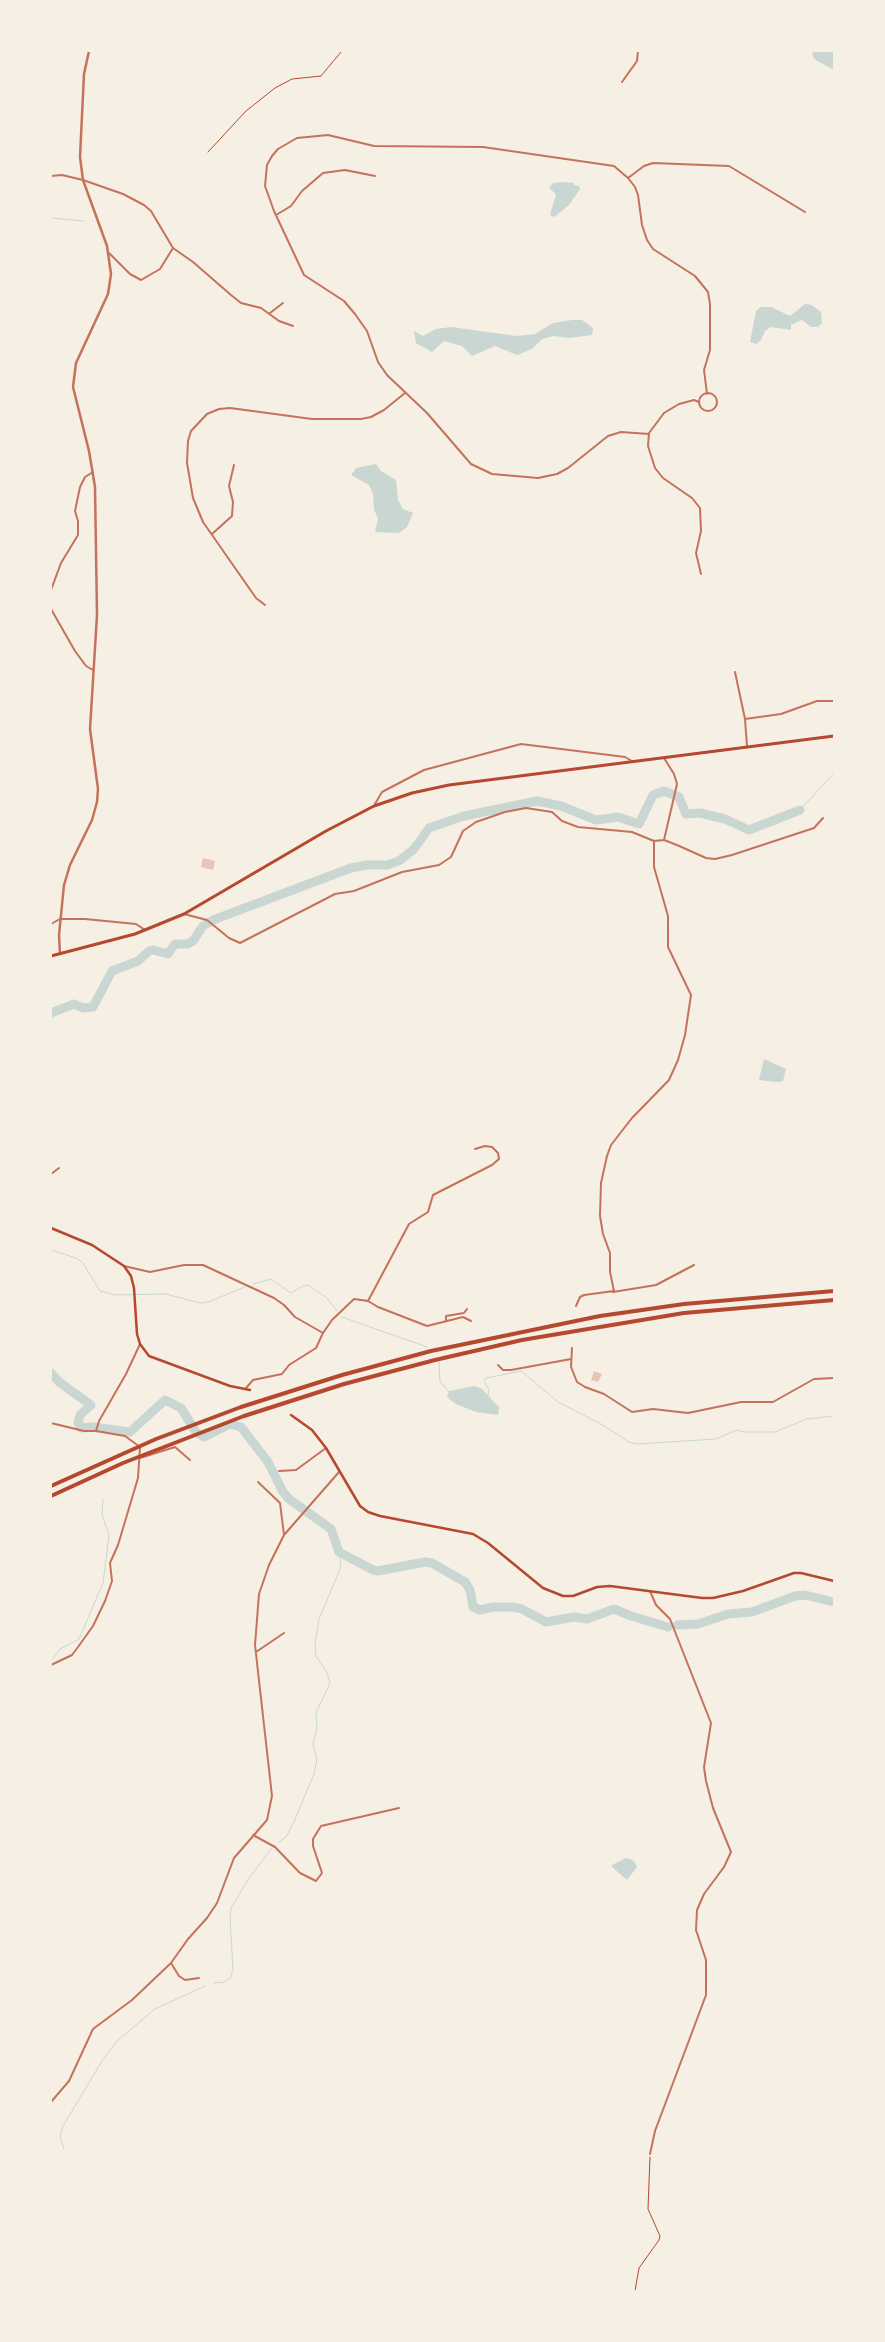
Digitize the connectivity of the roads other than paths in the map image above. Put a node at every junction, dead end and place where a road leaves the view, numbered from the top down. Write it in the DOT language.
graph roads {
  1 [pos="89,51"];
  2 [pos="638,51"];
  3 [pos="622,82"];
  4 [pos="51,176"];
  5 [pos="376,176"];
  6 [pos="628,178"];
  7 [pos="83,180"];
  8 [pos="805,212"];
  9 [pos="276,215"];
  10 [pos="173,248"];
  11 [pos="109,254"];
  12 [pos="283,303"];
  13 [pos="270,313"];
  14 [pos="293,326"];
  15 [pos="405,393"];
  16 [pos="707,394"];
  17 [pos="699,402"];
  18 [pos="649,434"];
  19 [pos="234,465"];
  20 [pos="93,472"];
  21 [pos="212,534"];
  22 [pos="701,574"];
  23 [pos="51,590"];
  24 [pos="265,605"];
  25 [pos="51,609"];
  26 [pos="94,670"];
  27 [pos="735,672"];
  28 [pos="834,701"];
  29 [pos="745,719"];
  30 [pos="834,736"];
  31 [pos="747,746"];
  32 [pos="664,758"];
  33 [pos="634,762"];
  34 [pos="374,806"];
  35 [pos="823,818"];
  36 [pos="664,840"];
  37 [pos="654,841"];
  38 [pos="184,914"];
  39 [pos="60,919"];
  40 [pos="51,924"];
  41 [pos="145,930"];
  42 [pos="60,954"];
  43 [pos="51,956"];
  44 [pos="475,1148"];
  45 [pos="59,1168"];
  46 [pos="51,1174"];
  47 [pos="51,1228"];
  48 [pos="694,1265"];
  49 [pos="124,1266"];
  50 [pos="834,1291"];
  51 [pos="613,1292"];
  52 [pos="834,1300"];
  53 [pos="368,1301"];
  54 [pos="576,1306"];
  55 [pos="467,1309"];
  56 [pos="446,1321"];
  57 [pos="471,1321"];
  58 [pos="323,1333"];
  59 [pos="140,1344"];
  60 [pos="572,1348"];
  61 [pos="572,1358"];
  62 [pos="498,1365"];
  63 [pos="834,1378"];
  64 [pos="246,1388"];
  65 [pos="250,1390"];
  66 [pos="292,1415"];
  67 [pos="51,1423"];
  68 [pos="96,1430"];
  69 [pos="326,1448"];
  70 [pos="140,1458"];
  71 [pos="190,1460"];
  72 [pos="279,1471"];
  73 [pos="339,1472"];
  74 [pos="258,1482"];
  75 [pos="51,1486"];
  76 [pos="51,1496"];
  77 [pos="284,1535"];
  78 [pos="834,1582"];
  79 [pos="650,1591"];
  80 [pos="284,1633"];
  81 [pos="256,1652"];
  82 [pos="51,1665"];
  83 [pos="399,1808"];
  84 [pos="253,1835"];
  85 [pos="171,1963"];
  86 [pos="199,1978"];
  87 [pos="51,2102"];
  88 [pos="650,2154"];
  1 -- 7 [label="street"];
  2 -- 3 [label="street"];
  4 -- 7 [label="street"];
  5 -- 9 [label="street"];
  6 -- 8 [label="street"];
  6 -- 9 [label="street"];
  6 -- 16 [label="street"];
  7 -- 10 [label="street"];
  7 -- 11 [label="street"];
  9 -- 15 [label="street"];
  10 -- 11 [label="street"];
  10 -- 13 [label="street"];
  11 -- 20 [label="street"];
  12 -- 13 [label="street"];
  13 -- 14 [label="street"];
  15 -- 18 [label="street"];
  15 -- 21 [label="street"];
  16 -- 17 [label="street"];
  16 -- 17 [label="street"];
  17 -- 18 [label="street"];
  18 -- 22 [label="street"];
  19 -- 21 [label="street"];
  20 -- 23 [label="street"];
  20 -- 26 [label="street"];
  21 -- 24 [label="street"];
  25 -- 26 [label="street"];
  26 -- 39 [label="street"];
  27 -- 29 [label="street"];
  28 -- 29 [label="street"];
  29 -- 31 [label="street"];
  30 -- 31 [label="highway"];
  31 -- 32 [label="highway"];
  32 -- 33 [label="highway"];
  32 -- 36 [label="street"];
  33 -- 34 [label="highway"];
  33 -- 34 [label="street"];
  34 -- 38 [label="highway"];
  35 -- 36 [label="street"];
  36 -- 37 [label="street"];
  37 -- 38 [label="street"];
  37 -- 51 [label="street"];
  38 -- 41 [label="highway"];
  39 -- 40 [label="street"];
  39 -- 41 [label="street"];
  39 -- 42 [label="street"];
  41 -- 42 [label="highway"];
  42 -- 43 [label="highway"];
  44 -- 53 [label="street"];
  45 -- 46 [label="street"];
  47 -- 49 [label="main road"];
  48 -- 51 [label="street"];
  49 -- 58 [label="street"];
  49 -- 59 [label="main road"];
  50 -- 75 [label="highway"];
  51 -- 54 [label="street"];
  52 -- 76 [label="highway"];
  53 -- 56 [label="street"];
  53 -- 58 [label="street"];
  55 -- 56 [label="street"];
  56 -- 57 [label="street"];
  58 -- 64 [label="street"];
  59 -- 64 [label="main road"];
  59 -- 68 [label="street"];
  60 -- 61 [label="street"];
  61 -- 62 [label="street"];
  61 -- 63 [label="street"];
  64 -- 65 [label="main road"];
  66 -- 69 [label="main road"];
  67 -- 68 [label="street"];
  68 -- 70 [label="street"];
  69 -- 72 [label="street"];
  69 -- 73 [label="main road"];
  70 -- 71 [label="street"];
  70 -- 82 [label="street"];
  73 -- 77 [label="street"];
  73 -- 79 [label="main road"];
  74 -- 77 [label="street"];
  77 -- 81 [label="street"];
  78 -- 79 [label="main road"];
  79 -- 88 [label="street"];
  80 -- 81 [label="street"];
  81 -- 84 [label="street"];
  83 -- 84 [label="street"];
  84 -- 85 [label="street"];
  85 -- 86 [label="street"];
  85 -- 87 [label="street"];
}
